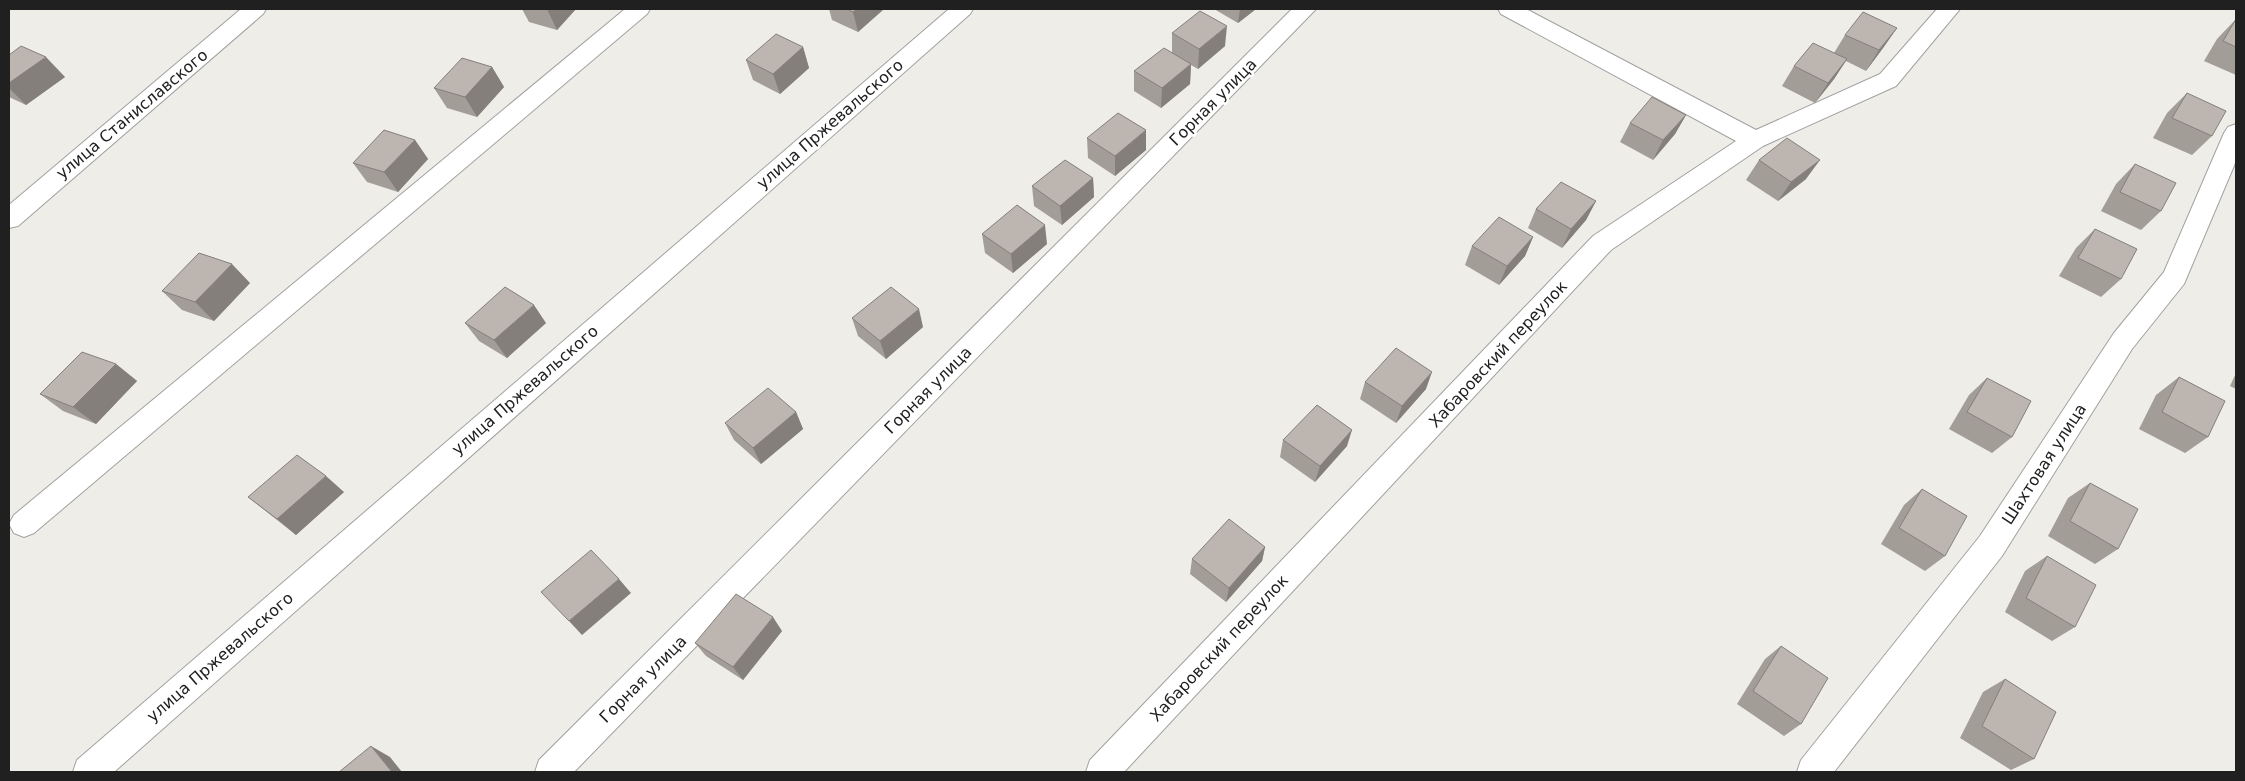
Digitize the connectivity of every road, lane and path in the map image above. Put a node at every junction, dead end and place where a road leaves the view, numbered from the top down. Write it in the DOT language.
graph roads {
  1 [pos="255,9"];
  2 [pos="639,9"];
  3 [pos="962,9"];
  4 [pos="1306,9"];
  5 [pos="1509,9"];
  6 [pos="1949,9"];
  7 [pos="2236,133"];
  8 [pos="1755,140"];
  9 [pos="9,219"];
  10 [pos="24,524"];
  11 [pos="89,772"];
  12 [pos="551,772"];
  13 [pos="1102,772"];
  14 [pos="1813,772"];
  1 -- 9 [label="street, улица Станиславского"];
  2 -- 10 [label="street"];
  3 -- 11 [label="street, улица Пржевальского"];
  4 -- 12 [label="street, Горная улица"];
  5 -- 8 [label="street"];
  6 -- 8 [label="street, Хабаровский переулок"];
  7 -- 14 [label="street, Шахтовая улица"];
  8 -- 13 [label="street, Хабаровский переулок"];
}
